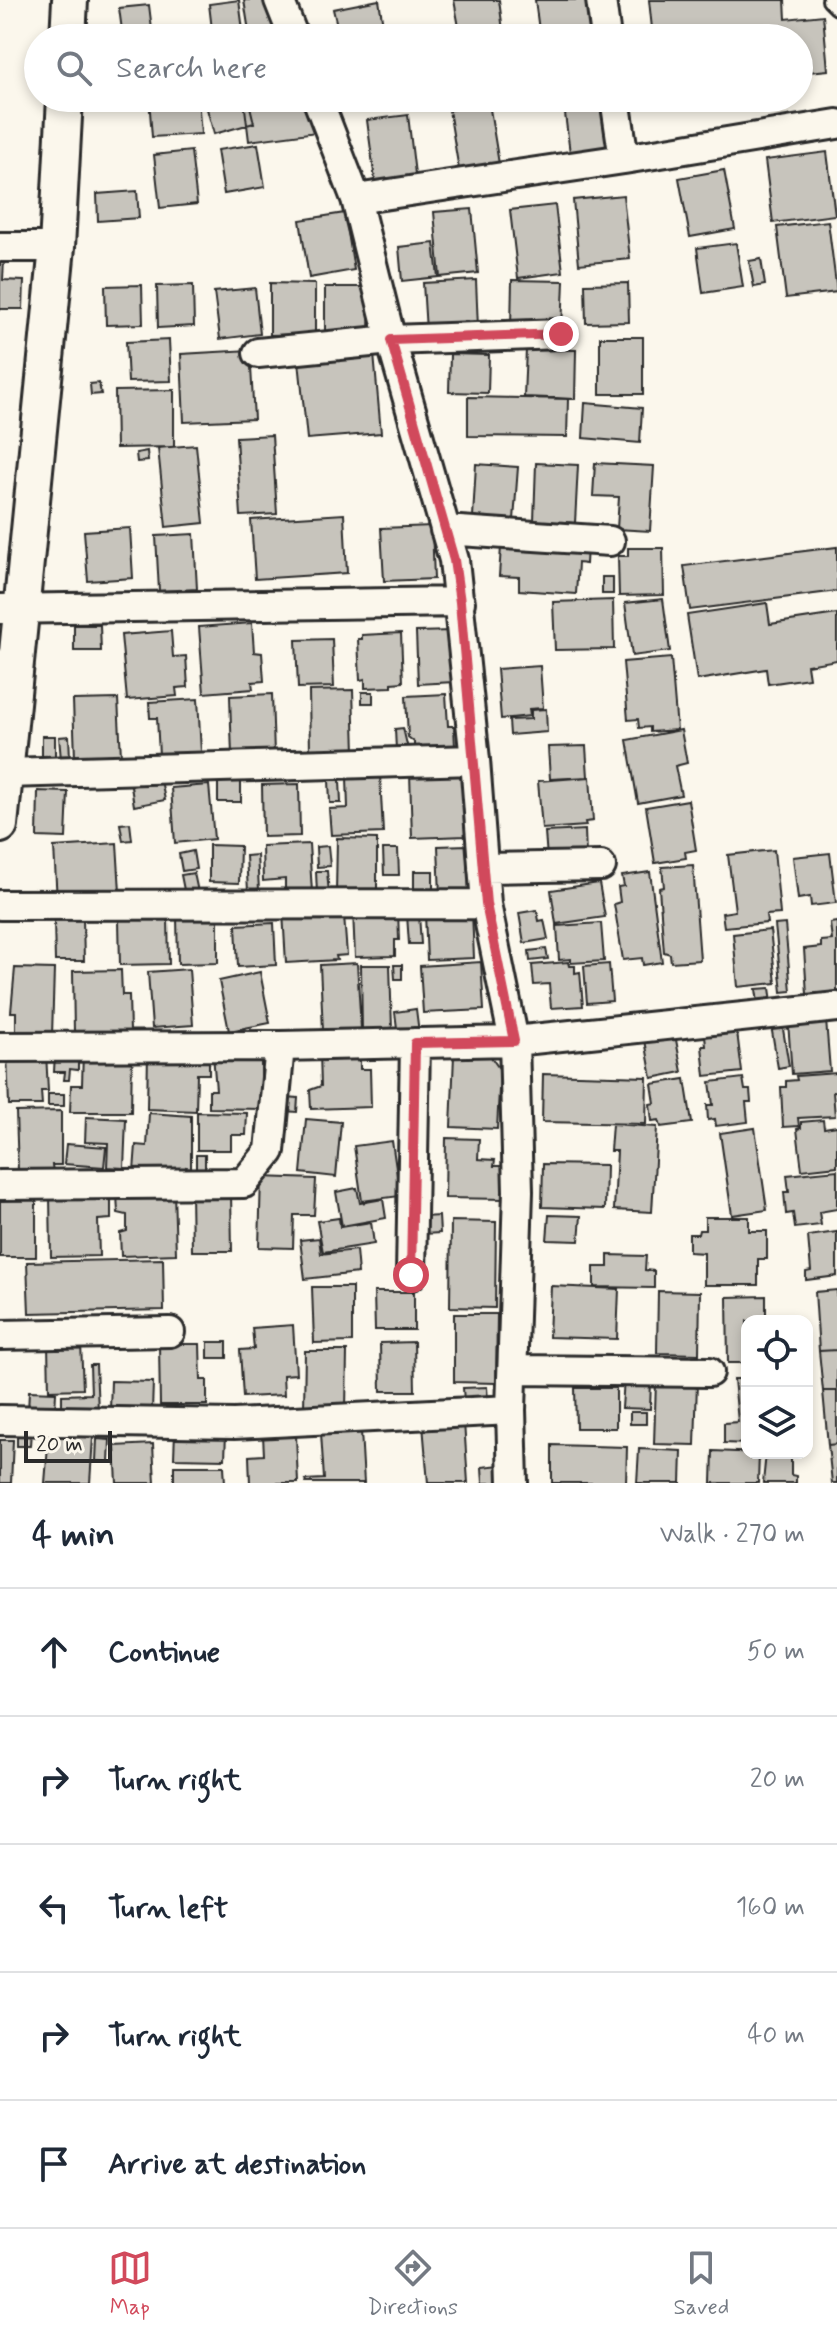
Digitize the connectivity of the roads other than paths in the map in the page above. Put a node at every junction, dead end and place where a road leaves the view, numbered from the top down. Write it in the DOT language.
graph roads {
  1 [pos="70,0"];
  2 [pos="279,0"];
  3 [pos="601,0"];
  4 [pos="830,0"];
  5 [pos="837,7"];
  6 [pos="69,24"];
  7 [pos="288,24"];
  8 [pos="604,24"];
  9 [pos="64,112"];
  10 [pos="322,112"];
  11 [pos="617,112"];
  12 [pos="837,124"];
  13 [pos="624,159"];
  14 [pos="356,199"];
  15 [pos="0,247"];
  16 [pos="57,247"];
  17 [pos="561,334"];
  18 [pos="391,340"];
  19 [pos="258,353"];
  20 [pos="445,530"];
  21 [pos="610,541"];
  22 [pos="460,602"];
  23 [pos="11,609"];
  24 [pos="475,760"];
  25 [pos="6,773"];
  26 [pos="0,825"];
  27 [pos="601,866"];
  28 [pos="483,868"];
  29 [pos="486,904"];
  30 [pos="0,905"];
  31 [pos="837,1007"];
  32 [pos="514,1041"];
  33 [pos="415,1043"];
  34 [pos="280,1046"];
  35 [pos="0,1047"];
  36 [pos="0,1185"];
  37 [pos="411,1275"];
  38 [pos="170,1332"];
  39 [pos="0,1335"];
  40 [pos="514,1370"];
  41 [pos="709,1372"];
  42 [pos="511,1410"];
  43 [pos="0,1420"];
  44 [pos="513,1483"];
  1 -- 6 [label="street"];
  2 -- 7 [label="street"];
  3 -- 8 [label="street"];
  4 -- 5 [label="lane"];
  9 -- 16 [label="street"];
  10 -- 14 [label="street"];
  11 -- 13 [label="street"];
  12 -- 13 [label="street"];
  13 -- 14 [label="street"];
  14 -- 18 [label="street"];
  15 -- 16 [label="street"];
  16 -- 23 [label="street"];
  17 -- 18 [label="street"];
  18 -- 19 [label="street"];
  18 -- 20 [label="street"];
  20 -- 21 [label="street"];
  20 -- 22 [label="street"];
  22 -- 23 [label="street"];
  22 -- 24 [label="street"];
  23 -- 25 [label="street"];
  24 -- 25 [label="street"];
  24 -- 28 [label="street"];
  25 -- 26 [label="street"];
  27 -- 28 [label="street"];
  28 -- 29 [label="street"];
  29 -- 30 [label="street"];
  29 -- 32 [label="street"];
  31 -- 32 [label="street"];
  32 -- 33 [label="street"];
  32 -- 40 [label="street"];
  33 -- 34 [label="street"];
  33 -- 37 [label="street"];
  34 -- 35 [label="street"];
  34 -- 36 [label="street"];
  38 -- 39 [label="street"];
  40 -- 41 [label="street"];
  40 -- 42 [label="street"];
  42 -- 43 [label="street"];
  42 -- 44 [label="street"];
}
